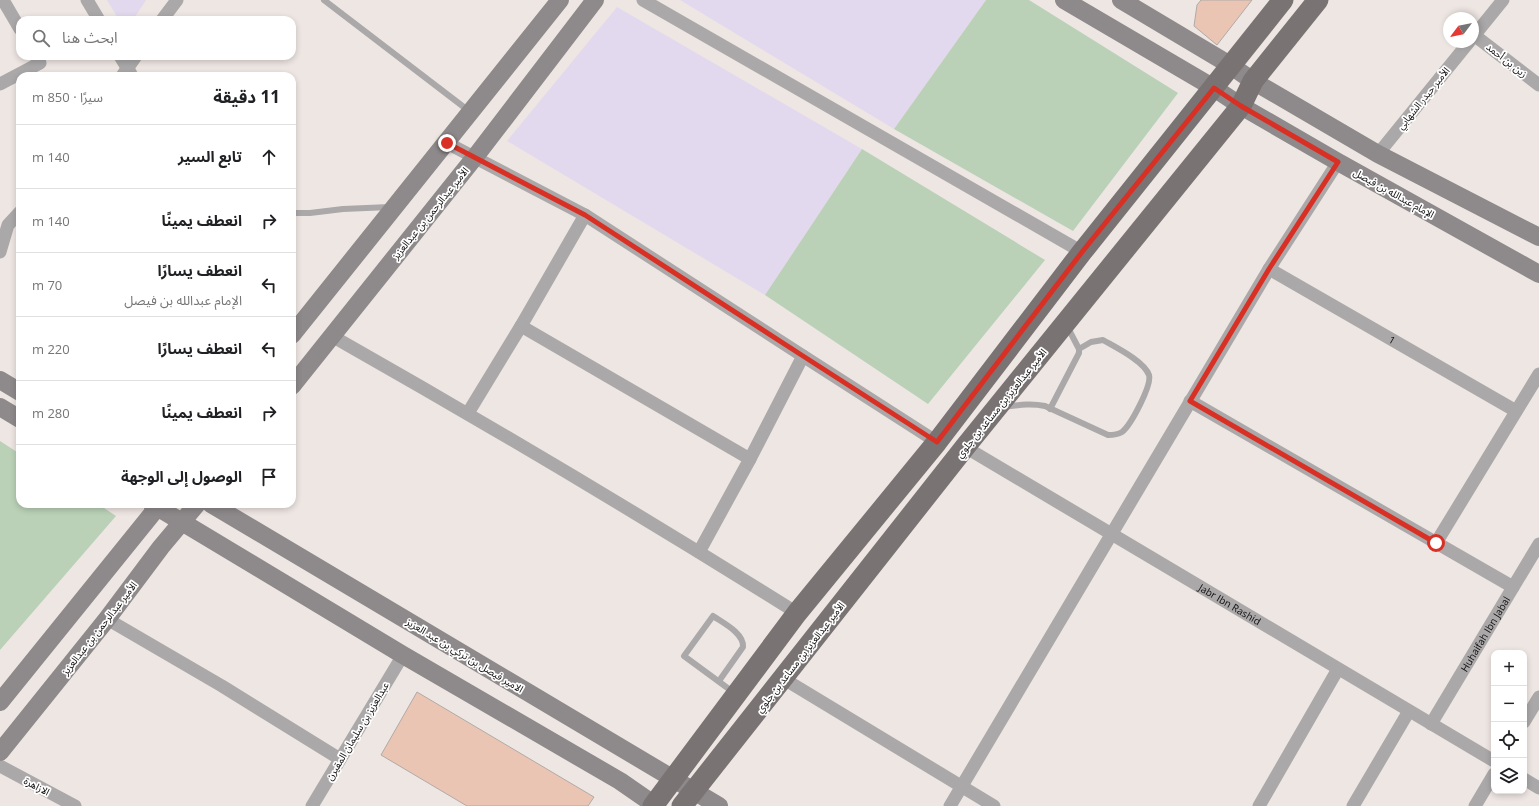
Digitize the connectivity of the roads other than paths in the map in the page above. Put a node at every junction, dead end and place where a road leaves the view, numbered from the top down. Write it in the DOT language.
graph roads {
  1 [pos="3,0"];
  2 [pos="87,0"];
  3 [pos="176,0"];
  4 [pos="324,0"];
  5 [pos="560,0"];
  6 [pos="595,0"];
  7 [pos="643,0"];
  8 [pos="1064,0"];
  9 [pos="1121,0"];
  10 [pos="1283,0"];
  11 [pos="1318,0"];
  12 [pos="1503,0"];
  13 [pos="97,16"];
  14 [pos="165,16"];
  15 [pos="16,22"];
  16 [pos="1479,29"];
  17 [pos="1479,43"];
  18 [pos="1464,48"];
  19 [pos="38,60"];
  20 [pos="122,60"];
  21 [pos="134,60"];
  22 [pos="1230,65"];
  23 [pos="19,72"];
  24 [pos="127,72"];
  25 [pos="128,72"];
  26 [pos="16,74"];
  27 [pos="1253,81"];
  28 [pos="0,84"];
  29 [pos="1539,85"];
  30 [pos="1214,88"];
  31 [pos="1241,106"];
  32 [pos="471,112"];
  33 [pos="447,143"];
  34 [pos="1378,154"];
  35 [pos="475,157"];
  36 [pos="1338,162"];
  37 [pos="394,206"];
  38 [pos="296,213"];
  39 [pos="585,215"];
  40 [pos="16,216"];
  41 [pos="4,227"];
  42 [pos="1539,237"];
  43 [pos="0,252"];
  44 [pos="1082,252"];
  45 [pos="1269,269"];
  46 [pos="1539,274"];
  47 [pos="1066,323"];
  48 [pos="521,326"];
  49 [pos="296,328"];
  50 [pos="332,336"];
  51 [pos="1079,349"];
  52 [pos="803,356"];
  53 [pos="1539,374"];
  54 [pos="0,380"];
  55 [pos="296,381"];
  56 [pos="16,390"];
  57 [pos="1190,401"];
  58 [pos="0,406"];
  59 [pos="997,408"];
  60 [pos="1050,409"];
  61 [pos="1516,411"];
  62 [pos="468,413"];
  63 [pos="16,416"];
  64 [pos="937,442"];
  65 [pos="965,447"];
  66 [pos="750,459"];
  67 [pos="154,508"];
  68 [pos="161,508"];
  69 [pos="194,508"];
  70 [pos="219,508"];
  71 [pos="182,522"];
  72 [pos="1112,534"];
  73 [pos="1436,543"];
  74 [pos="1539,544"];
  75 [pos="699,552"];
  76 [pos="1513,587"];
  77 [pos="797,613"];
  78 [pos="107,619"];
  79 [pos="403,655"];
  80 [pos="1338,669"];
  81 [pos="784,678"];
  82 [pos="719,681"];
  83 [pos="736,694"];
  84 [pos="1539,697"];
  85 [pos="0,702"];
  86 [pos="1409,711"];
  87 [pos="1527,717"];
  88 [pos="1431,724"];
  89 [pos="0,752"];
  90 [pos="340,759"];
  91 [pos="1491,759"];
  92 [pos="0,766"];
  93 [pos="673,779"];
  94 [pos="1491,779"];
  95 [pos="1527,781"];
  96 [pos="961,787"];
  97 [pos="1539,788"];
  98 [pos="687,798"];
  99 [pos="75,806"];
  100 [pos="312,806"];
  101 [pos="654,806"];
  102 [pos="719,806"];
  103 [pos="950,806"];
  104 [pos="994,806"];
  105 [pos="1259,806"];
  106 [pos="1353,806"];
  107 [pos="1475,806"];
  1 -- 15 [label="street"];
  2 -- 13 [label="street"];
  3 -- 14 [label="street"];
  4 -- 32 [label="lane"];
  5 -- 32 [label="street"];
  6 -- 35 [label="street, الأمير عبدالرحمن بن عبدالعزيز"];
  7 -- 44 [label="street"];
  8 -- 30 [label="street, الإمام عبدالله بن فيصل"];
  9 -- 22 [label="street"];
  10 -- 22 [label="main road"];
  11 -- 27 [label="main road, الأمير عبدالعزيز بن مساعد بن جلوي"];
  12 -- 16 [label="street, الأمير حيدر الشهابي"];
  17 -- 29 [label="street, زين بن أحمد"];
  18 -- 34 [label="street, الأمير حيدر الشهابي"];
  19 -- 23 [label="street"];
  20 -- 24 [label="street"];
  21 -- 25 [label="street"];
  22 -- 27 [label="street"];
  22 -- 30 [label="main road"];
  26 -- 28 [label="street"];
  27 -- 31 [label="main road, الأمير عبدالعزيز بن مساعد بن جلوي"];
  27 -- 34 [label="street"];
  30 -- 31 [label="street, الإمام عبدالله بن فيصل"];
  30 -- 44 [label="main road"];
  31 -- 36 [label="street, الإمام عبدالله بن فيصل"];
  31 -- 47 [label="main road, الأمير عبدالعزيز بن مساعد بن جلوي"];
  32 -- 33 [label="street"];
  33 -- 35 [label="street"];
  33 -- 37 [label="street"];
  34 -- 42 [label="street"];
  35 -- 39 [label="street"];
  35 -- 50 [label="street, الأمير عبدالرحمن بن عبدالعزيز"];
  36 -- 45 [label="street"];
  36 -- 46 [label="street, الإمام عبدالله بن فيصل"];
  37 -- 38 [label="lane"];
  37 -- 49 [label="street"];
  39 -- 48 [label="street"];
  39 -- 52 [label="street"];
  40 -- 41 [label="street"];
  41 -- 43 [label="street"];
  44 -- 64 [label="main road"];
  45 -- 57 [label="street"];
  45 -- 61 [label="street, 1"];
  47 -- 51 [label="lane"];
  47 -- 59 [label="main road, الأمير عبدالعزيز بن مساعد بن جلوي"];
  48 -- 62 [label="street"];
  48 -- 66 [label="street"];
  50 -- 55 [label="street, الأمير عبدالرحمن بن عبدالعزيز"];
  50 -- 62 [label="street"];
  51 -- 60 [label="lane"];
  51 -- 60 [label="lane"];
  52 -- 64 [label="street"];
  52 -- 66 [label="street"];
  53 -- 61 [label="street"];
  54 -- 56 [label="street"];
  57 -- 72 [label="street"];
  57 -- 73 [label="street"];
  58 -- 63 [label="street"];
  59 -- 60 [label="lane"];
  59 -- 65 [label="main road, الأمير عبدالعزيز بن مساعد بن جلوي"];
  61 -- 73 [label="street"];
  62 -- 75 [label="street"];
  64 -- 77 [label="main road"];
  65 -- 72 [label="street, Jabr Ibn Rashid"];
  65 -- 81 [label="main road, الأمير عبدالعزيز بن مساعد بن جلوي"];
  66 -- 75 [label="street"];
  67 -- 85 [label="street"];
  68 -- 71 [label="street"];
  69 -- 71 [label="street, الأمير عبدالرحمن بن عبدالعزيز"];
  70 -- 93 [label="street, الامير فيصل بن تركي بن عبد العزيز"];
  71 -- 78 [label="street, الأمير عبدالرحمن بن عبدالعزيز"];
  71 -- 79 [label="street"];
  72 -- 80 [label="street, Jabr Ibn Rashid"];
  72 -- 96 [label="street"];
  73 -- 76 [label="street"];
  74 -- 76 [label="street, Huhaifah Ibn Jabal"];
  75 -- 77 [label="street"];
  76 -- 88 [label="street, Huhaifah Ibn Jabal"];
  77 -- 83 [label="main road"];
  78 -- 89 [label="street, الأمير عبدالرحمن بن عبدالعزيز"];
  78 -- 90 [label="street"];
  79 -- 90 [label="street, عبدالعزيز بن سليمان المقيرن"];
  79 -- 101 [label="street"];
  80 -- 86 [label="street, Jabr Ibn Rashid"];
  80 -- 105 [label="street"];
  81 -- 96 [label="street"];
  81 -- 98 [label="main road, الأمير عبدالعزيز بن مساعد بن جلوي"];
  82 -- 82 [label="lane"];
  82 -- 83 [label="lane"];
  83 -- 93 [label="main road"];
  84 -- 87 [label="street"];
  86 -- 88 [label="street, Jabr Ibn Rashid"];
  86 -- 106 [label="street"];
  88 -- 91 [label="street, Jabr Ibn Rashid"];
  90 -- 100 [label="street, عبدالعزيز بن سليمان المقيرن"];
  92 -- 99 [label="street, الازاهرة"];
  93 -- 98 [label="street, الامير فيصل بن تركي بن عبد العزيز"];
  93 -- 101 [label="main road"];
  94 -- 107 [label="street"];
  95 -- 97 [label="street"];
  96 -- 103 [label="street"];
  96 -- 104 [label="street"];
  98 -- 102 [label="street, الامير فيصل بن تركي بن عبد العزيز"];
}
